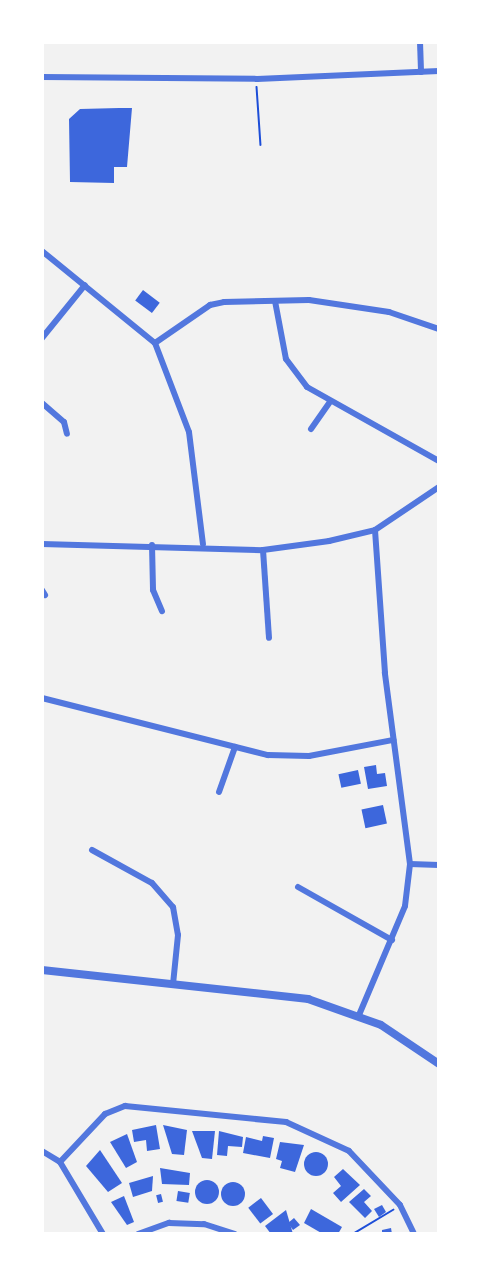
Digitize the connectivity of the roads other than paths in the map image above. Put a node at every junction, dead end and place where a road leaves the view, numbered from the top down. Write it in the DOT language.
graph roads {
  1 [pos="420,42"];
  2 [pos="439,71"];
  3 [pos="421,72"];
  4 [pos="42,77"];
  5 [pos="42,251"];
  6 [pos="85,285"];
  7 [pos="275,301"];
  8 [pos="439,329"];
  9 [pos="42,338"];
  10 [pos="155,344"];
  11 [pos="42,403"];
  12 [pos="329,403"];
  13 [pos="311,429"];
  14 [pos="67,434"];
  15 [pos="439,461"];
  16 [pos="439,486"];
  17 [pos="375,530"];
  18 [pos="42,544"];
  19 [pos="203,544"];
  20 [pos="152,545"];
  21 [pos="263,550"];
  22 [pos="162,611"];
  23 [pos="269,638"];
  24 [pos="42,698"];
  25 [pos="393,740"];
  26 [pos="235,747"];
  27 [pos="219,792"];
  28 [pos="92,850"];
  29 [pos="410,864"];
  30 [pos="439,865"];
  31 [pos="298,887"];
  32 [pos="392,940"];
  33 [pos="42,970"];
  34 [pos="173,984"];
  35 [pos="359,1015"];
  36 [pos="439,1064"];
  37 [pos="42,1151"];
  38 [pos="60,1162"];
  39 [pos="103,1234"];
  40 [pos="138,1234"];
  41 [pos="234,1234"];
  42 [pos="414,1234"];
  1 -- 3 [label="street"];
  2 -- 3 [label="street"];
  3 -- 4 [label="street"];
  5 -- 6 [label="street"];
  6 -- 9 [label="street"];
  6 -- 10 [label="street"];
  7 -- 8 [label="street"];
  7 -- 10 [label="street"];
  7 -- 12 [label="street"];
  10 -- 19 [label="street"];
  11 -- 14 [label="street"];
  12 -- 13 [label="street"];
  12 -- 15 [label="street"];
  16 -- 17 [label="street"];
  17 -- 21 [label="street"];
  17 -- 25 [label="street"];
  18 -- 20 [label="street"];
  19 -- 20 [label="street"];
  19 -- 21 [label="street"];
  20 -- 22 [label="street"];
  21 -- 23 [label="street"];
  24 -- 26 [label="street"];
  25 -- 26 [label="street"];
  25 -- 29 [label="street"];
  26 -- 27 [label="street"];
  28 -- 34 [label="street"];
  29 -- 30 [label="street"];
  29 -- 32 [label="street"];
  31 -- 32 [label="street"];
  32 -- 35 [label="street"];
  33 -- 34 [label="street"];
  34 -- 35 [label="street"];
  35 -- 36 [label="street"];
  37 -- 38 [label="street"];
  38 -- 39 [label="street"];
  38 -- 42 [label="street"];
  40 -- 41 [label="street"];
}
